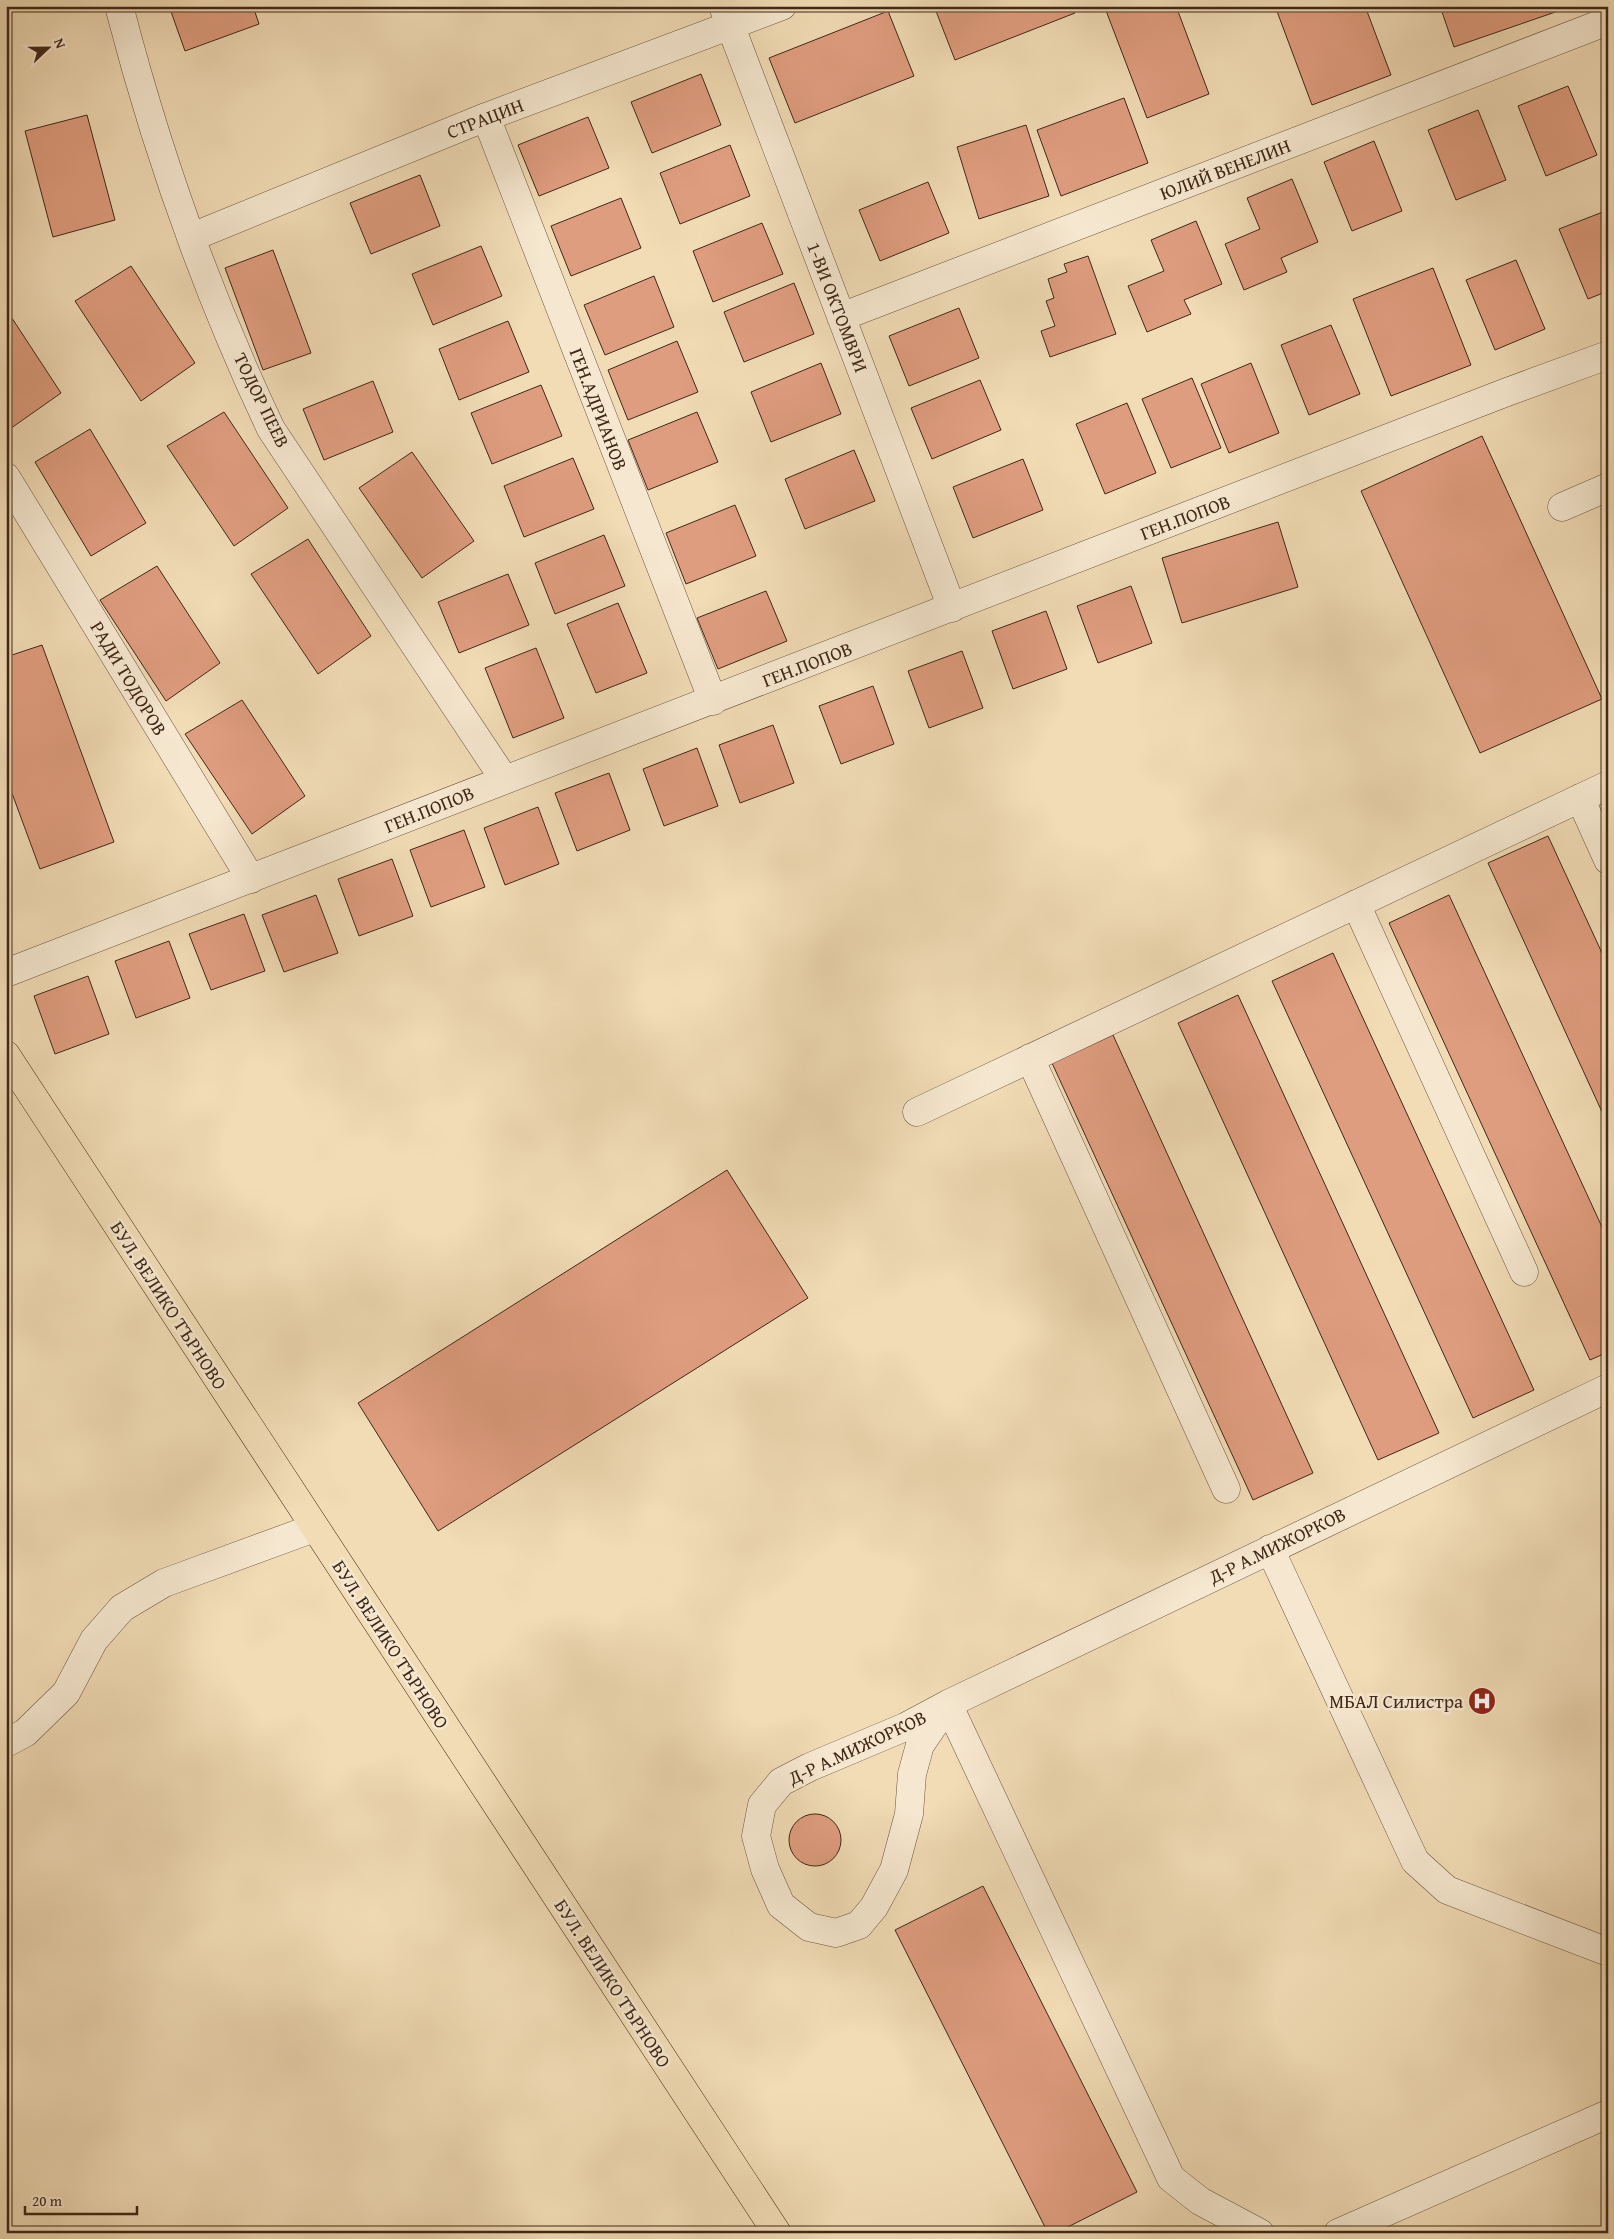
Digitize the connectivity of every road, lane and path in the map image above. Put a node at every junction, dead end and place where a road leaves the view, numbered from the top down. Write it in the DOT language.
graph roads {
  1 [pos="119,6"];
  2 [pos="782,6"];
  3 [pos="727,16"];
  4 [pos="1608,21"];
  5 [pos="486,118"];
  6 [pos="192,237"];
  7 [pos="841,317"];
  8 [pos="1608,355"];
  9 [pos="6,477"];
  10 [pos="1608,487"];
  11 [pos="1562,508"];
  12 [pos="952,608"];
  13 [pos="713,701"];
  14 [pos="504,779"];
  15 [pos="1608,785"];
  16 [pos="1580,798"];
  17 [pos="1608,860"];
  18 [pos="251,879"];
  19 [pos="1356,904"];
  20 [pos="6,973"];
  21 [pos="6,1055"];
  22 [pos="1030,1058"];
  23 [pos="917,1112"];
  24 [pos="1524,1272"];
  25 [pos="1608,1388"];
  26 [pos="1226,1489"];
  27 [pos="314,1528"];
  28 [pos="1270,1549"];
  29 [pos="948,1704"];
  30 [pos="6,1742"];
  31 [pos="1608,1952"];
  32 [pos="1608,2114"];
  33 [pos="777,2233"];
  34 [pos="1260,2233"];
  35 [pos="1338,2233"];
  1 -- 6 [label="street, ТОДОР ПЕЕВ"];
  2 -- 3 [label="street, СТРАЦИН"];
  3 -- 5 [label="street, СТРАЦИН"];
  3 -- 7 [label="street, 1-ВИ ОКТОМВРИ"];
  4 -- 7 [label="street, ЮЛИЙ ВЕНЕЛИН"];
  5 -- 6 [label="street, СТРАЦИН"];
  5 -- 13 [label="street, ГЕН.АДРИАНОВ"];
  6 -- 14 [label="street, ТОДОР ПЕЕВ"];
  7 -- 12 [label="street, 1-ВИ ОКТОМВРИ"];
  8 -- 12 [label="street, ГЕН.ПОПОВ"];
  9 -- 18 [label="street, РАДИ ТОДОРОВ"];
  10 -- 11 [label="street"];
  12 -- 13 [label="street, ГЕН.ПОПОВ"];
  13 -- 14 [label="street, ГЕН.ПОПОВ"];
  14 -- 18 [label="street, ГЕН.ПОПОВ"];
  15 -- 16 [label="street"];
  16 -- 17 [label="street"];
  16 -- 19 [label="street"];
  18 -- 20 [label="street, ГЕН.ПОПОВ"];
  19 -- 22 [label="street"];
  19 -- 24 [label="street"];
  21 -- 27 [label="main road, БУЛ. ВЕЛИКО ТЪРНОВО"];
  22 -- 23 [label="street"];
  22 -- 26 [label="street"];
  25 -- 28 [label="street, Д-Р А.МИЖОРКОВ"];
  27 -- 30 [label="street"];
  27 -- 33 [label="main road, БУЛ. ВЕЛИКО ТЪРНОВО"];
  28 -- 29 [label="street, Д-Р А.МИЖОРКОВ"];
  28 -- 31 [label="street"];
  29 -- 29 [label="street, Д-Р А.МИЖОРКОВ"];
  29 -- 34 [label="street"];
  32 -- 35 [label="street"];
}
